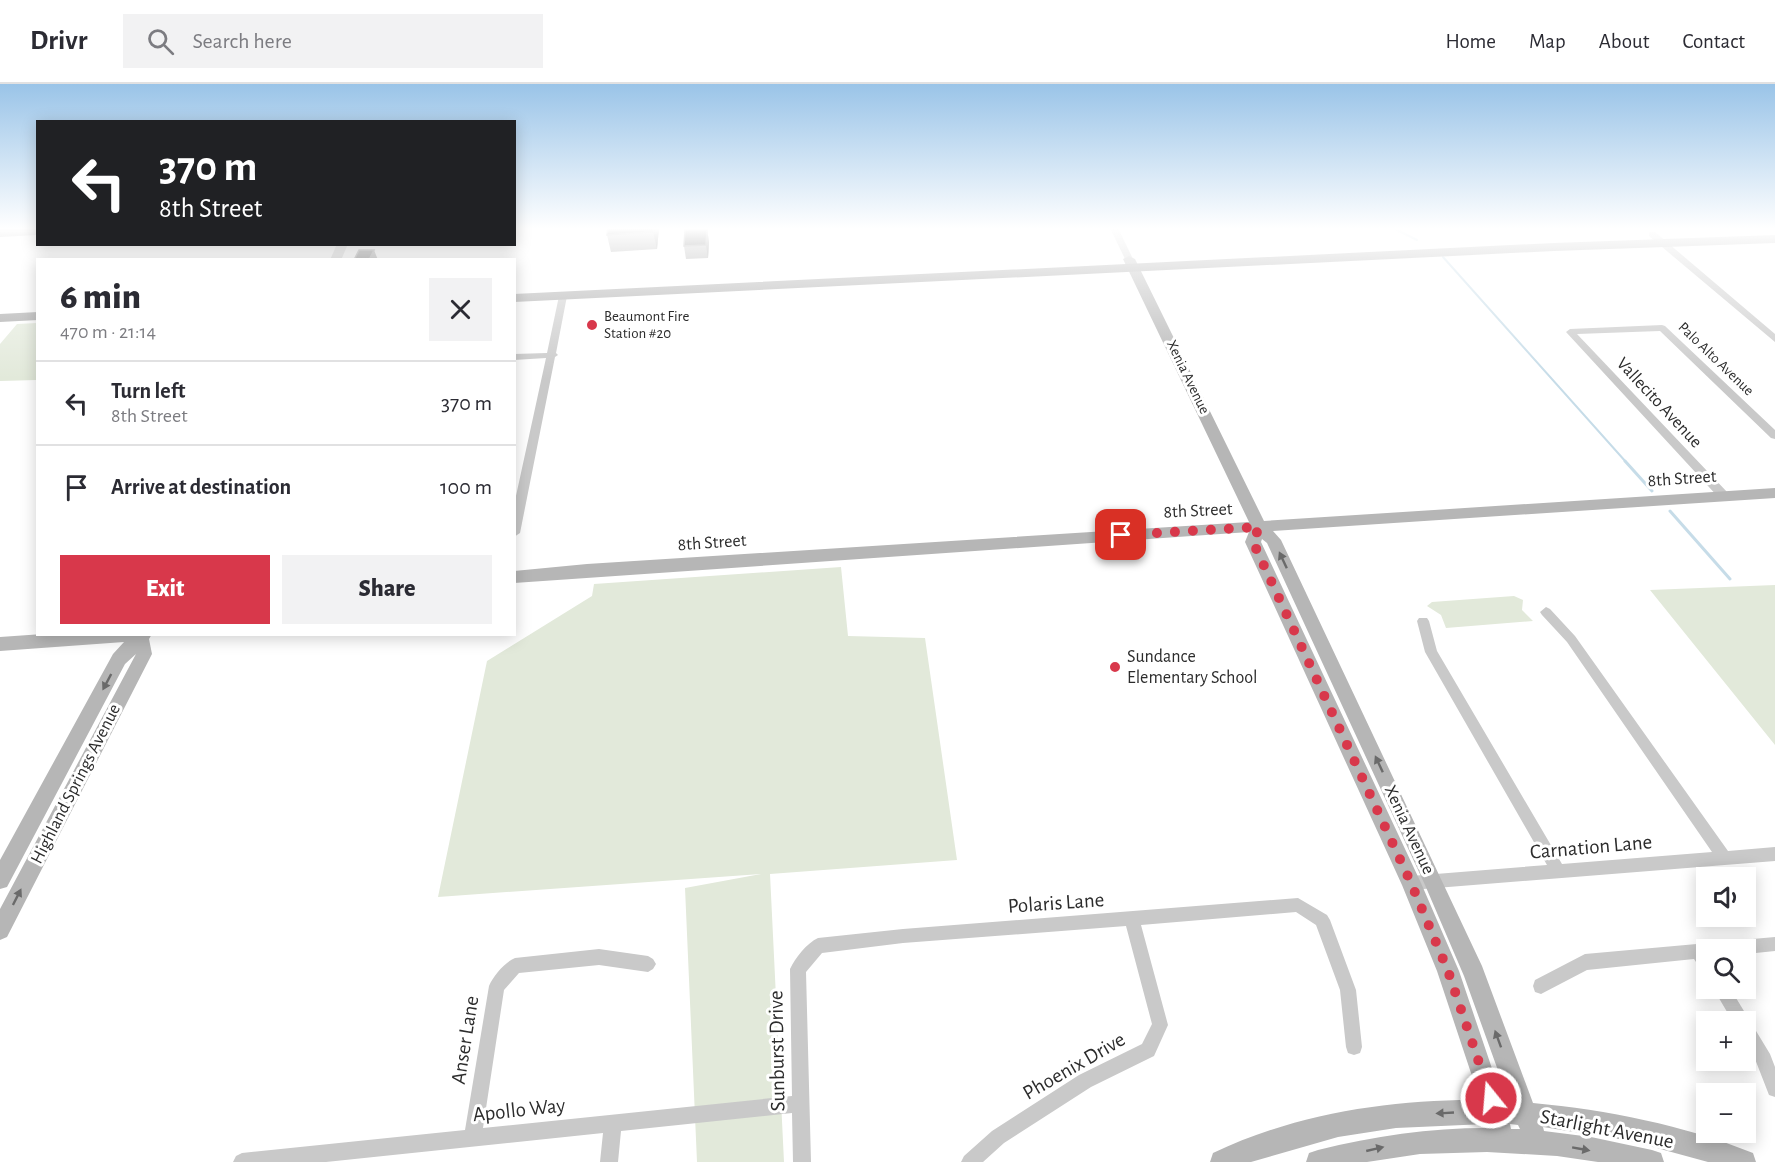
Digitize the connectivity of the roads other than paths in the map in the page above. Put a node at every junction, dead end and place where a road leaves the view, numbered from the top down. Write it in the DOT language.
graph roads {
  1 [pos="820,278"];
  2 [pos="1138,278"];
  3 [pos="1704,278"];
  4 [pos="761,281"];
  5 [pos="516,288"];
  6 [pos="563,296"];
  7 [pos="516,298"];
  8 [pos="36,305"];
  9 [pos="0,307"];
  10 [pos="36,316"];
  11 [pos="0,318"];
  12 [pos="1662,328"];
  13 [pos="1775,339"];
  14 [pos="553,355"];
  15 [pos="516,357"];
  16 [pos="1775,436"];
  17 [pos="1775,493"];
  18 [pos="1724,496"];
  19 [pos="516,524"];
  20 [pos="1259,527"];
  21 [pos="516,577"];
  22 [pos="1546,612"];
  23 [pos="1423,621"];
  24 [pos="126,636"];
  25 [pos="141,636"];
  26 [pos="142,636"];
  27 [pos="0,644"];
  28 [pos="1775,854"];
  29 [pos="1724,858"];
  30 [pos="1558,871"];
  31 [pos="0,880"];
  32 [pos="1433,881"];
  33 [pos="1411,883"];
  34 [pos="1132,918"];
  35 [pos="0,930"];
  36 [pos="1775,944"];
  37 [pos="1756,945"];
  38 [pos="818,946"];
  39 [pos="1696,950"];
  40 [pos="648,964"];
  41 [pos="1541,986"];
  42 [pos="1756,1044"];
  43 [pos="1354,1047"];
  44 [pos="1775,1089"];
  45 [pos="800,1104"];
  46 [pos="1494,1112"];
  47 [pos="1524,1114"];
  48 [pos="613,1123"];
  49 [pos="472,1137"];
  50 [pos="1502,1139"];
  51 [pos="1537,1144"];
  52 [pos="242,1162"];
  53 [pos="609,1162"];
  54 [pos="802,1162"];
  55 [pos="969,1162"];
  56 [pos="1222,1162"];
  57 [pos="1318,1162"];
  58 [pos="1653,1162"];
  59 [pos="1744,1162"];
  1 -- 4 [label="main road"];
  2 -- 20 [label="street, Xenia Avenue"];
  3 -- 13 [label="street"];
  4 -- 5 [label="main road"];
  4 -- 6 [label="main road"];
  6 -- 7 [label="main road"];
  6 -- 14 [label="street"];
  8 -- 9 [label="main road"];
  10 -- 11 [label="main road"];
  12 -- 16 [label="street, Palo Alto Avenue"];
  12 -- 18 [label="street, Vallecito Avenue"];
  14 -- 15 [label="street"];
  14 -- 19 [label="street"];
  17 -- 18 [label="street, 8th Street"];
  18 -- 20 [label="street, 8th Street"];
  20 -- 21 [label="street, 8th Street"];
  32 -- 20 [label="street, Xenia Avenue, one-way"];
  20 -- 33 [label="street, Xenia Avenue"];
  22 -- 29 [label="street"];
  23 -- 30 [label="street"];
  24 -- 27 [label="street"];
  25 -- 31 [label="street, Highland Springs Avenue, one-way"];
  35 -- 26 [label="street, Highland Springs Avenue, one-way"];
  28 -- 29 [label="street, Carnation Lane"];
  29 -- 30 [label="street, Carnation Lane"];
  30 -- 32 [label="street, Carnation Lane"];
  32 -- 33 [label="street, Carnation Lane"];
  47 -- 32 [label="street, Xenia Avenue, one-way"];
  33 -- 46 [label="street, Xenia Avenue"];
  34 -- 38 [label="street, Polaris Lane"];
  34 -- 43 [label="street, Polaris Lane"];
  34 -- 55 [label="street, Phoenix Drive"];
  36 -- 37 [label="street"];
  38 -- 45 [label="street, Sunburst Drive"];
  39 -- 41 [label="street"];
  40 -- 49 [label="street, Anser Lane"];
  42 -- 44 [label="street"];
  45 -- 48 [label="street, Apollo Way"];
  45 -- 54 [label="street, Sunburst Drive"];
  46 -- 47 [label="street, Starlight Avenue"];
  46 -- 50 [label="street, Xenia Avenue"];
  46 -- 56 [label="street, Starlight Avenue, one-way"];
  47 -- 51 [label="street, Xenia Avenue"];
  47 -- 59 [label="street, Starlight Avenue"];
  48 -- 49 [label="street, Apollo Way"];
  48 -- 53 [label="street"];
  49 -- 52 [label="street, Apollo Way"];
  50 -- 51 [label="street, Starlight Avenue"];
  57 -- 50 [label="street, Starlight Avenue, one-way"];
  51 -- 58 [label="street, Starlight Avenue, one-way"];
}
